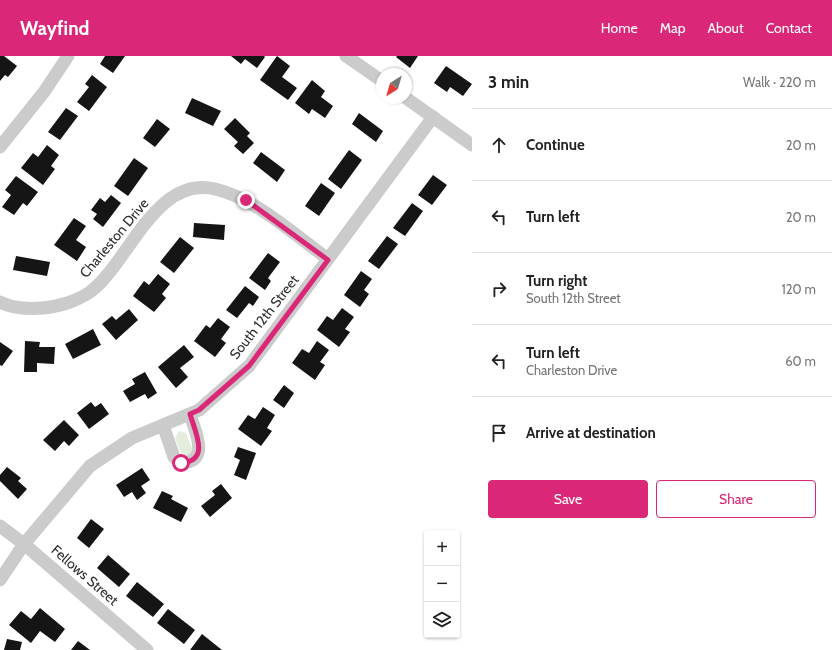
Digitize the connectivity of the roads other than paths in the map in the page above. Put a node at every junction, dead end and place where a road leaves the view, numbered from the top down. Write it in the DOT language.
graph roads {
  1 [pos="68,56"];
  2 [pos="346,56"];
  3 [pos="376,77"];
  4 [pos="412,102"];
  5 [pos="433,117"];
  6 [pos="472,145"];
  7 [pos="0,147"];
  8 [pos="328,260"];
  9 [pos="0,302"];
  10 [pos="190,414"];
  11 [pos="162,425"];
  12 [pos="0,526"];
  13 [pos="24,544"];
  14 [pos="0,580"];
  15 [pos="147,650"];
  1 -- 7 [label="street"];
  2 -- 3 [label="street"];
  4 -- 5 [label="street"];
  5 -- 6 [label="street"];
  5 -- 8 [label="street, South 12th Street"];
  8 -- 9 [label="street, Charleston Drive"];
  8 -- 10 [label="street, South 12th Street"];
  10 -- 11 [label="street, South 12th Street"];
  10 -- 11 [label="street"];
  11 -- 13 [label="street, South 12th Street"];
  12 -- 13 [label="street, Fellows Street"];
  13 -- 14 [label="street, South 12th Street"];
  13 -- 15 [label="street, Fellows Street"];
}
